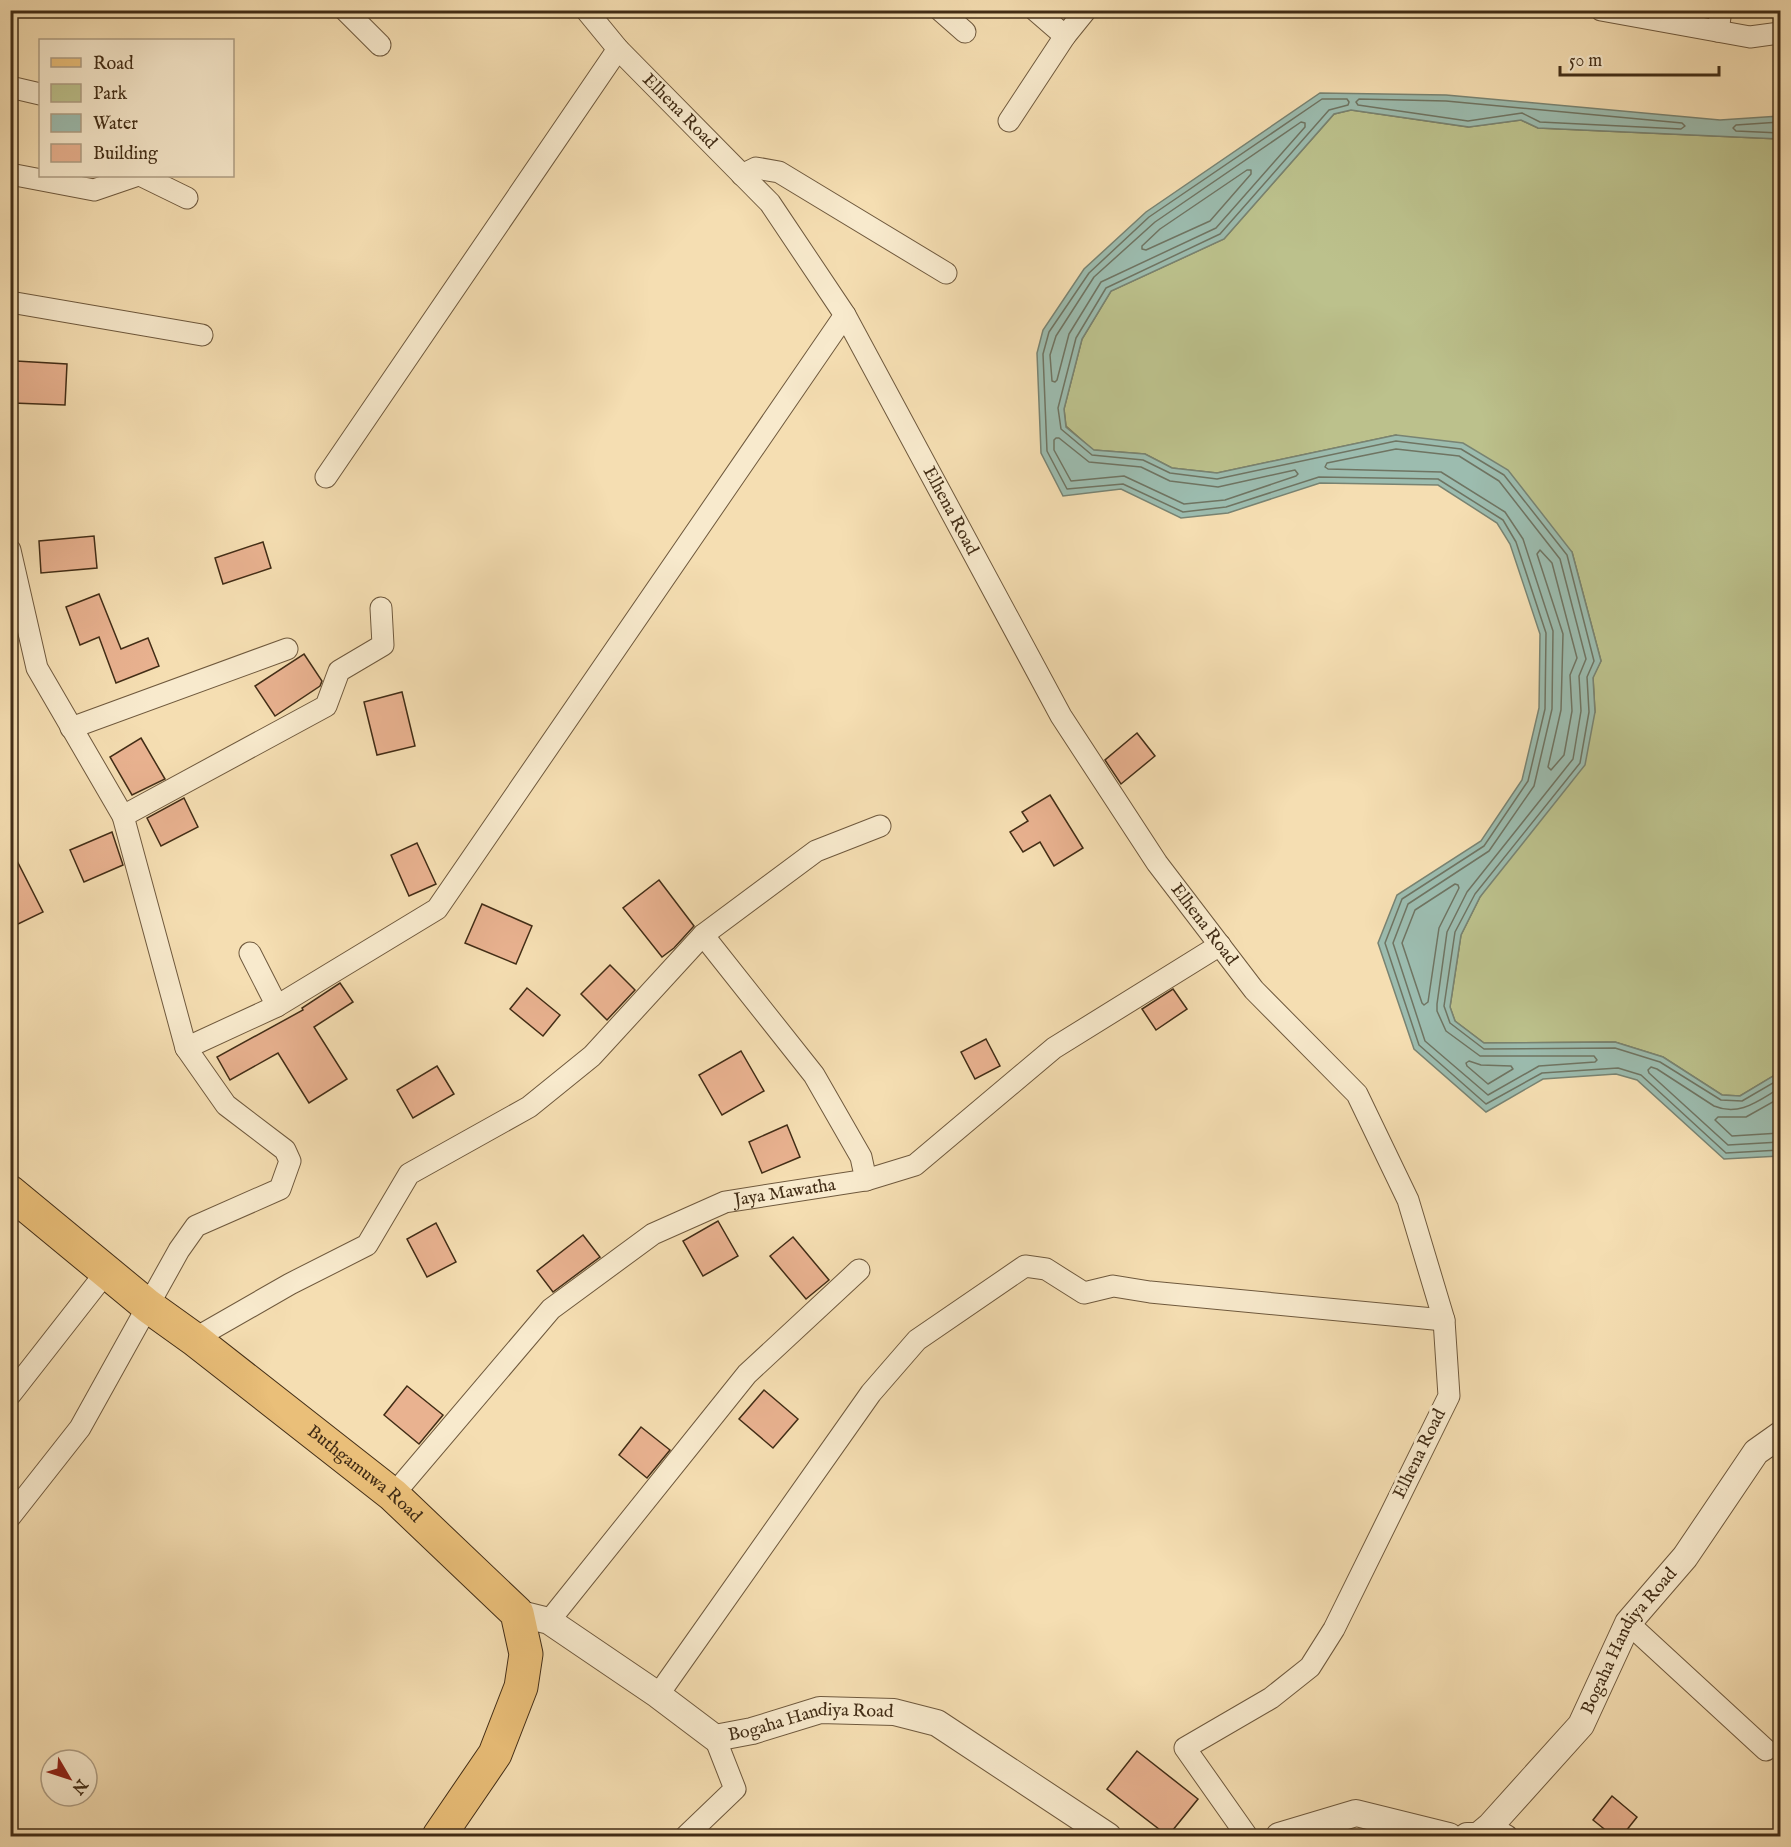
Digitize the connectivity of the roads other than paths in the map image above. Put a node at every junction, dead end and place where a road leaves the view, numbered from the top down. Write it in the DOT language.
graph roads {
  1 [pos="345,10"];
  2 [pos="586,10"];
  3 [pos="940,10"];
  4 [pos="1035,10"];
  5 [pos="1086,10"];
  6 [pos="1601,10"];
  7 [pos="1721,10"];
  8 [pos="965,32"];
  9 [pos="1718,32"];
  10 [pos="1780,33"];
  11 [pos="1065,36"];
  12 [pos="380,45"];
  13 [pos="618,49"];
  14 [pos="10,87"];
  15 [pos="39,93"];
  16 [pos="1009,121"];
  17 [pos="10,174"];
  18 [pos="742,174"];
  19 [pos="132,177"];
  20 [pos="144,177"];
  21 [pos="187,198"];
  22 [pos="946,273"];
  23 [pos="10,302"];
  24 [pos="844,315"];
  25 [pos="202,335"];
  26 [pos="326,477"];
  27 [pos="10,550"];
  28 [pos="381,608"];
  29 [pos="287,649"];
  30 [pos="71,728"];
  31 [pos="123,816"];
  32 [pos="880,826"];
  33 [pos="703,935"];
  34 [pos="1220,945"];
  35 [pos="250,952"];
  36 [pos="277,1006"];
  37 [pos="186,1048"];
  38 [pos="866,1180"];
  39 [pos="10,1192"];
  40 [pos="859,1270"];
  41 [pos="107,1271"];
  42 [pos="148,1306"];
  43 [pos="1444,1320"];
  44 [pos="194,1339"];
  45 [pos="10,1395"];
  46 [pos="1780,1435"];
  47 [pos="393,1495"];
  48 [pos="10,1517"];
  49 [pos="517,1613"];
  50 [pos="549,1621"];
  51 [pos="1629,1623"];
  52 [pos="658,1695"];
  53 [pos="715,1738"];
  54 [pos="1766,1750"];
  55 [pos="1498,1831"];
  56 [pos="439,1836"];
  57 [pos="686,1836"];
  58 [pos="1108,1836"];
  59 [pos="1247,1836"];
  60 [pos="1279,1836"];
  61 [pos="1449,1836"];
  62 [pos="1467,1836"];
  1 -- 12 [label="street"];
  2 -- 13 [label="street, Elhena Road"];
  3 -- 8 [label="street"];
  4 -- 11 [label="street"];
  5 -- 11 [label="street"];
  6 -- 9 [label="street"];
  7 -- 9 [label="street"];
  9 -- 10 [label="street"];
  11 -- 16 [label="street"];
  13 -- 18 [label="street, Elhena Road"];
  13 -- 26 [label="street"];
  14 -- 15 [label="street"];
  17 -- 19 [label="street"];
  18 -- 22 [label="street"];
  18 -- 24 [label="street, Elhena Road"];
  20 -- 21 [label="street"];
  23 -- 25 [label="street"];
  24 -- 34 [label="street, Elhena Road"];
  24 -- 36 [label="street"];
  27 -- 30 [label="street"];
  28 -- 31 [label="street"];
  29 -- 30 [label="street"];
  30 -- 31 [label="street"];
  31 -- 37 [label="street"];
  32 -- 33 [label="street"];
  33 -- 38 [label="street"];
  33 -- 44 [label="street"];
  34 -- 38 [label="street, Jaya Mawatha"];
  34 -- 43 [label="street, Elhena Road"];
  35 -- 36 [label="street"];
  36 -- 37 [label="street"];
  37 -- 42 [label="street"];
  38 -- 47 [label="street, Jaya Mawatha"];
  39 -- 41 [label="main road, Buthgamuwa Road"];
  40 -- 50 [label="street"];
  41 -- 42 [label="main road, Buthgamuwa Road"];
  41 -- 45 [label="street"];
  42 -- 44 [label="main road, Buthgamuwa Road"];
  42 -- 48 [label="street"];
  43 -- 52 [label="street"];
  43 -- 59 [label="street, Elhena Road"];
  44 -- 47 [label="main road, Buthgamuwa Road"];
  46 -- 51 [label="street, Bogaha Handiya Road"];
  47 -- 49 [label="main road, Buthgamuwa Road"];
  49 -- 50 [label="street, Bogaha Handiya Road"];
  49 -- 56 [label="main road"];
  50 -- 52 [label="street, Bogaha Handiya Road"];
  51 -- 54 [label="street"];
  51 -- 55 [label="street, Bogaha Handiya Road"];
  52 -- 53 [label="street, Bogaha Handiya Road"];
  53 -- 57 [label="street"];
  53 -- 58 [label="street, Bogaha Handiya Road"];
  55 -- 62 [label="street, Bogaha Handiya Road"];
  60 -- 61 [label="street"];
}
